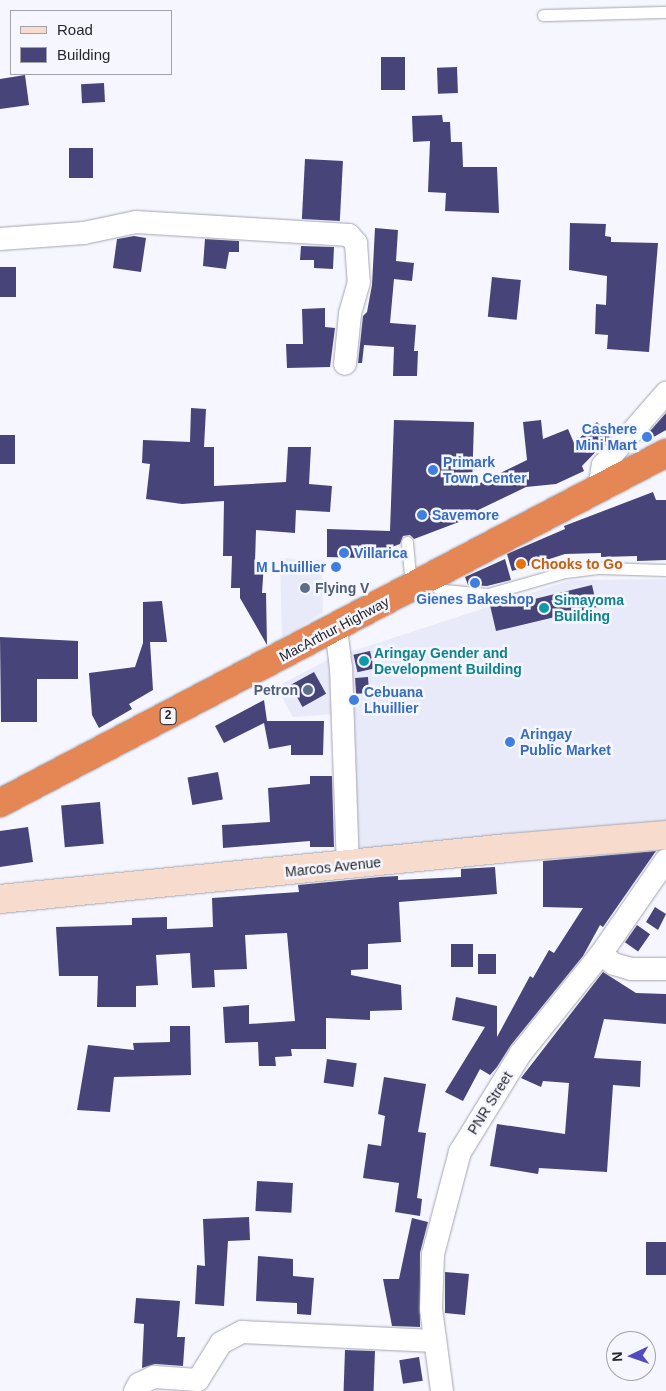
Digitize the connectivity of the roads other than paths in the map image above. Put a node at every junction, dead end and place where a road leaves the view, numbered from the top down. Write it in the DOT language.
graph roads {
  1 [pos="666,12"];
  2 [pos="543,15"];
  3 [pos="0,239"];
  4 [pos="345,364"];
  5 [pos="666,393"];
  6 [pos="666,453"];
  7 [pos="599,489"];
  8 [pos="407,542"];
  9 [pos="666,570"];
  10 [pos="418,585"];
  11 [pos="336,628"];
  12 [pos="0,803"];
  13 [pos="666,835"];
  14 [pos="666,860"];
  15 [pos="348,866"];
  16 [pos="0,899"];
  17 [pos="601,954"];
  18 [pos="666,969"];
  19 [pos="435,1341"];
  20 [pos="135,1391"];
  21 [pos="442,1391"];
  1 -- 2 [label="lane"];
  3 -- 4 [label="street"];
  5 -- 7 [label="street"];
  6 -- 7 [label="highway, MacArthur Highway / 2"];
  7 -- 10 [label="highway, MacArthur Highway / 2"];
  8 -- 10 [label="lane"];
  9 -- 10 [label="lane"];
  10 -- 11 [label="highway, MacArthur Highway / 2"];
  11 -- 12 [label="highway, MacArthur Highway / 2"];
  11 -- 15 [label="street"];
  13 -- 15 [label="street, Marcos Avenue"];
  14 -- 17 [label="street, PNR Street"];
  15 -- 16 [label="street, Marcos Avenue"];
  17 -- 18 [label="street"];
  17 -- 19 [label="street, PNR Street"];
  19 -- 20 [label="street"];
  19 -- 21 [label="street, PNR Street"];
}
